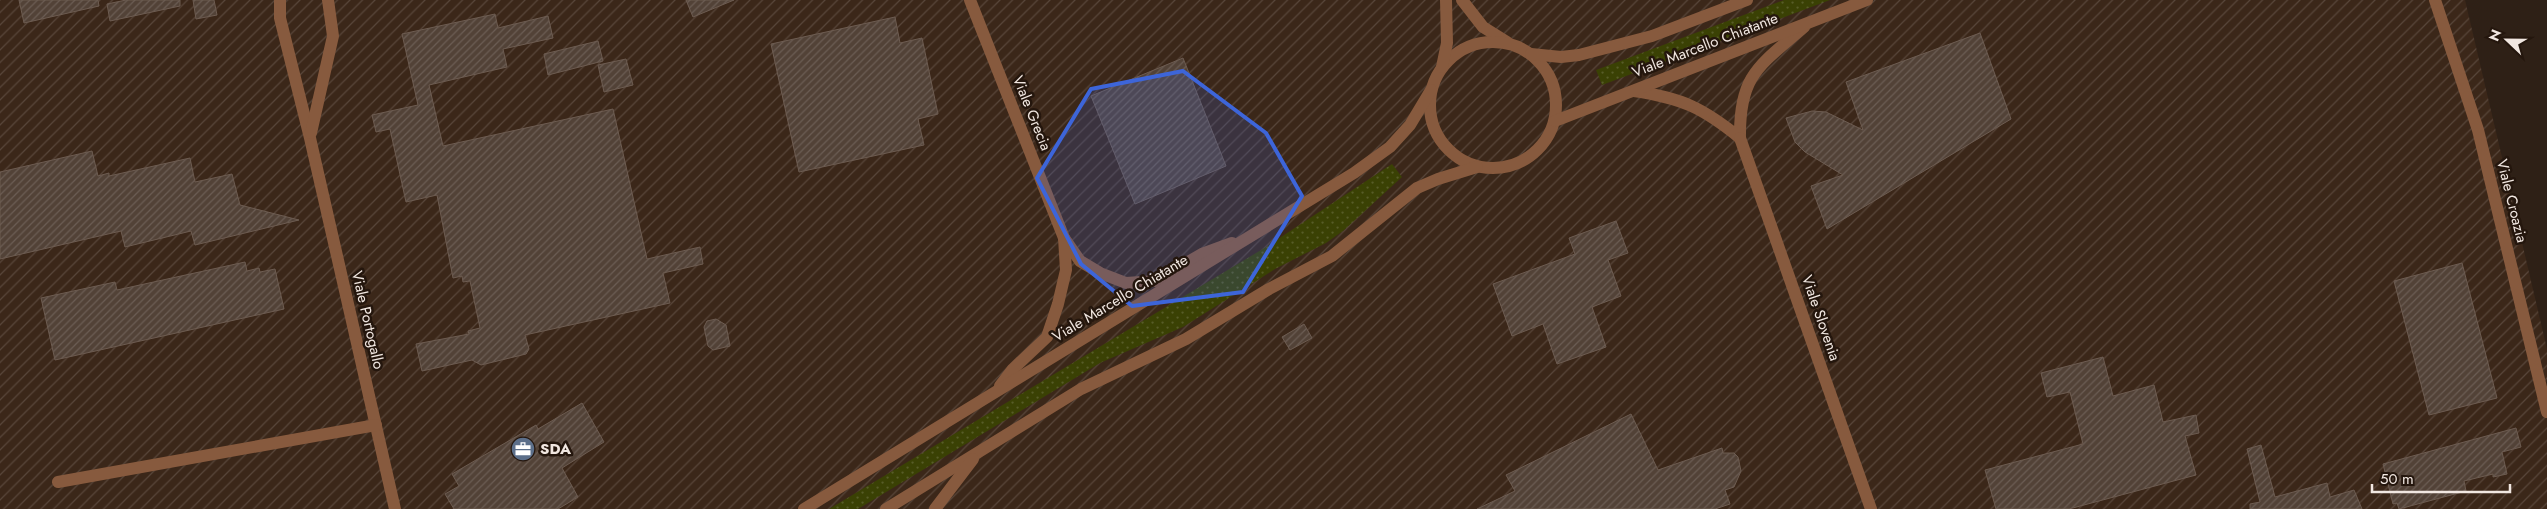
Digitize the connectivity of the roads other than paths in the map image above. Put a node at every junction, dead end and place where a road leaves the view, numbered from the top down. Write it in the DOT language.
graph roads {
  1 [pos="280,0"];
  2 [pos="328,0"];
  3 [pos="970,0"];
  4 [pos="1446,0"];
  5 [pos="1462,0"];
  6 [pos="1746,0"];
  7 [pos="1867,0"];
  8 [pos="2435,0"];
  9 [pos="1811,20"];
  10 [pos="1509,43"];
  11 [pos="1531,54"];
  12 [pos="1442,67"];
  13 [pos="1431,90"];
  14 [pos="1631,91"];
  15 [pos="1555,121"];
  16 [pos="310,138"];
  17 [pos="1740,138"];
  18 [pos="1477,167"];
  19 [pos="1260,233"];
  20 [pos="1064,238"];
  21 [pos="994,394"];
  22 [pos="2547,412"];
  23 [pos="376,425"];
  24 [pos="979,452"];
  25 [pos="58,482"];
  26 [pos="395,509"];
  27 [pos="804,509"];
  28 [pos="886,509"];
  29 [pos="935,509"];
  30 [pos="1871,509"];
  1 -- 16 [label="street, Viale Portogallo"];
  2 -- 16 [label="street, Viale Portogallo"];
  3 -- 20 [label="street, Viale Grecia"];
  4 -- 12 [label="street"];
  5 -- 10 [label="street"];
  6 -- 11 [label="street, Viale Marcello Chiatante"];
  7 -- 9 [label="street, Viale Marcello Chiatante"];
  8 -- 22 [label="street, Viale Croazia"];
  9 -- 14 [label="street, Viale Marcello Chiatante"];
  9 -- 17 [label="street, Viale Slovenia"];
  10 -- 11 [label="street, Viale Marcello Chiatante"];
  10 -- 12 [label="street, Viale Marcello Chiatante"];
  11 -- 15 [label="street, Viale Marcello Chiatante"];
  12 -- 13 [label="street, Viale Marcello Chiatante"];
  13 -- 18 [label="street, Viale Marcello Chiatante"];
  13 -- 19 [label="street, Viale Marcello Chiatante"];
  14 -- 15 [label="street, Viale Marcello Chiatante"];
  14 -- 17 [label="street"];
  15 -- 18 [label="street, Viale Marcello Chiatante"];
  16 -- 23 [label="street, Viale Portogallo"];
  17 -- 30 [label="street, Viale Slovenia"];
  18 -- 24 [label="street, Viale Marcello Chiatante"];
  19 -- 20 [label="street, Viale Grecia"];
  19 -- 21 [label="street, Viale Marcello Chiatante"];
  20 -- 21 [label="street, Viale Grecia"];
  21 -- 27 [label="street, Viale Marcello Chiatante"];
  23 -- 25 [label="street"];
  23 -- 26 [label="street, Viale Portogallo"];
  24 -- 28 [label="street, Viale Marcello Chiatante"];
  24 -- 29 [label="street"];
}
